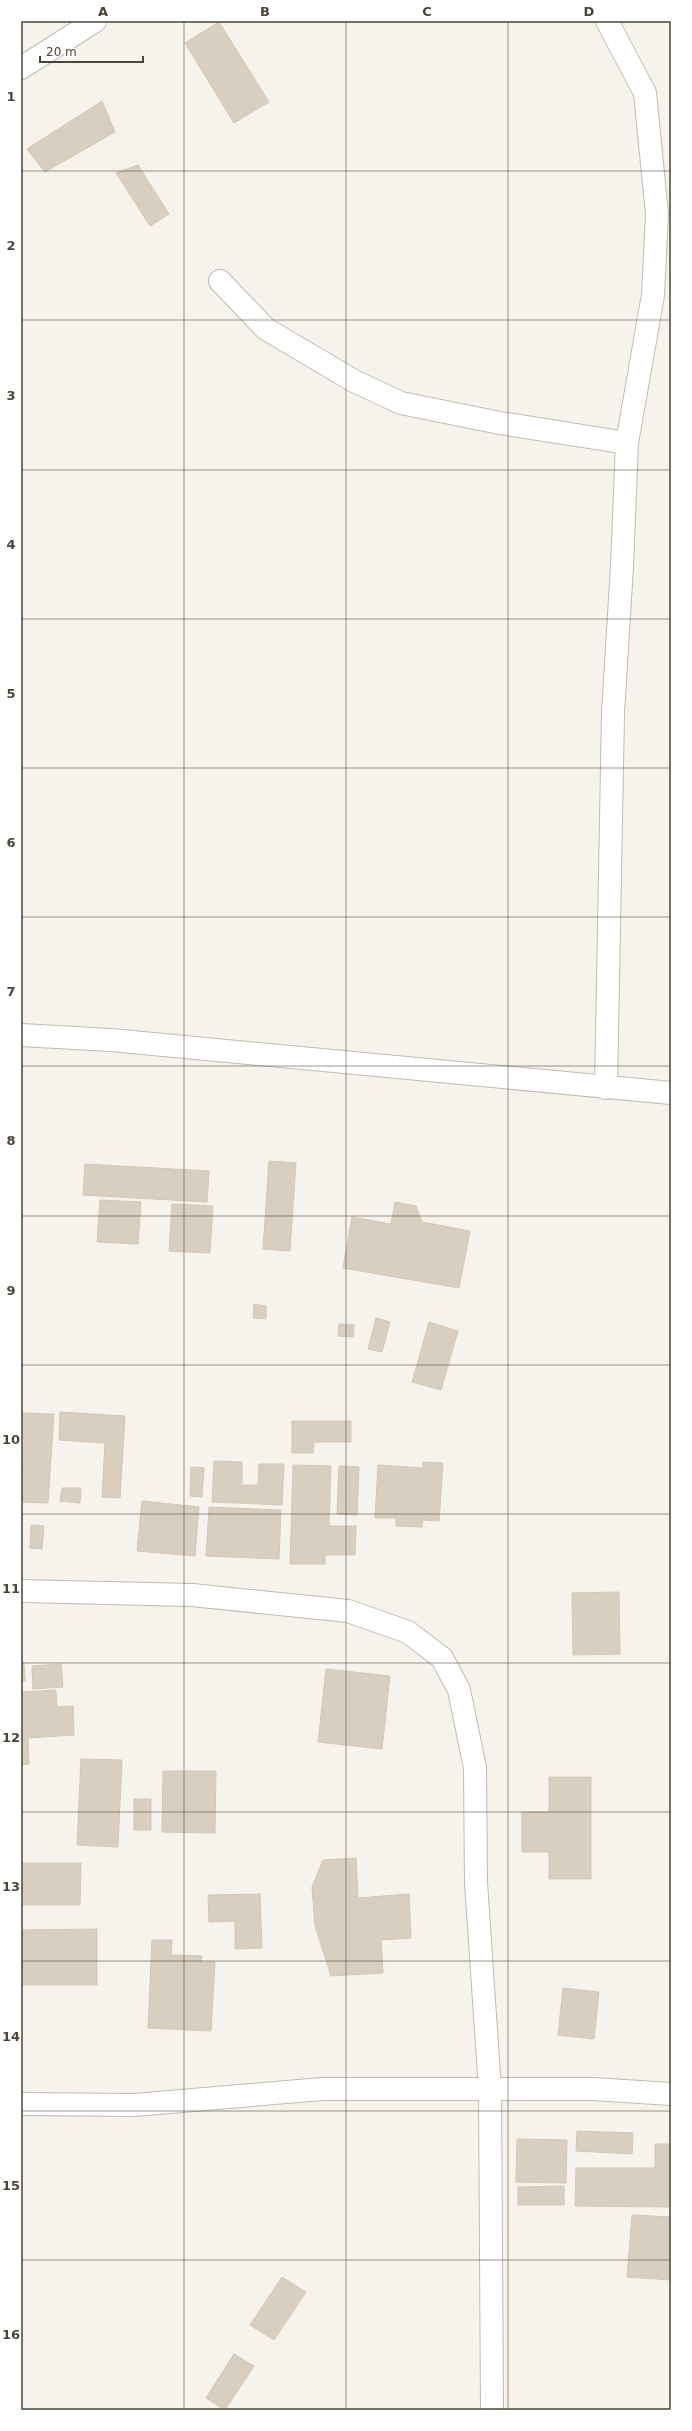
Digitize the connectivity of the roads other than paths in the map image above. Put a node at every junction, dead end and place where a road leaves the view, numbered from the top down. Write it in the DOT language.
graph roads {
  1 [pos="95,21"];
  2 [pos="608,21"];
  3 [pos="21,68"];
  4 [pos="220,281"];
  5 [pos="627,443"];
  6 [pos="21,1035"];
  7 [pos="606,1088"];
  8 [pos="671,1093"];
  9 [pos="21,1591"];
  10 [pos="490,2089"];
  11 [pos="671,2094"];
  12 [pos="21,2104"];
  13 [pos="492,2410"];
  1 -- 3 [label="street"];
  2 -- 5 [label="street"];
  4 -- 5 [label="street"];
  5 -- 7 [label="street"];
  6 -- 7 [label="street"];
  7 -- 8 [label="street"];
  9 -- 10 [label="street"];
  10 -- 11 [label="street"];
  10 -- 12 [label="street"];
  10 -- 13 [label="street"];
}
